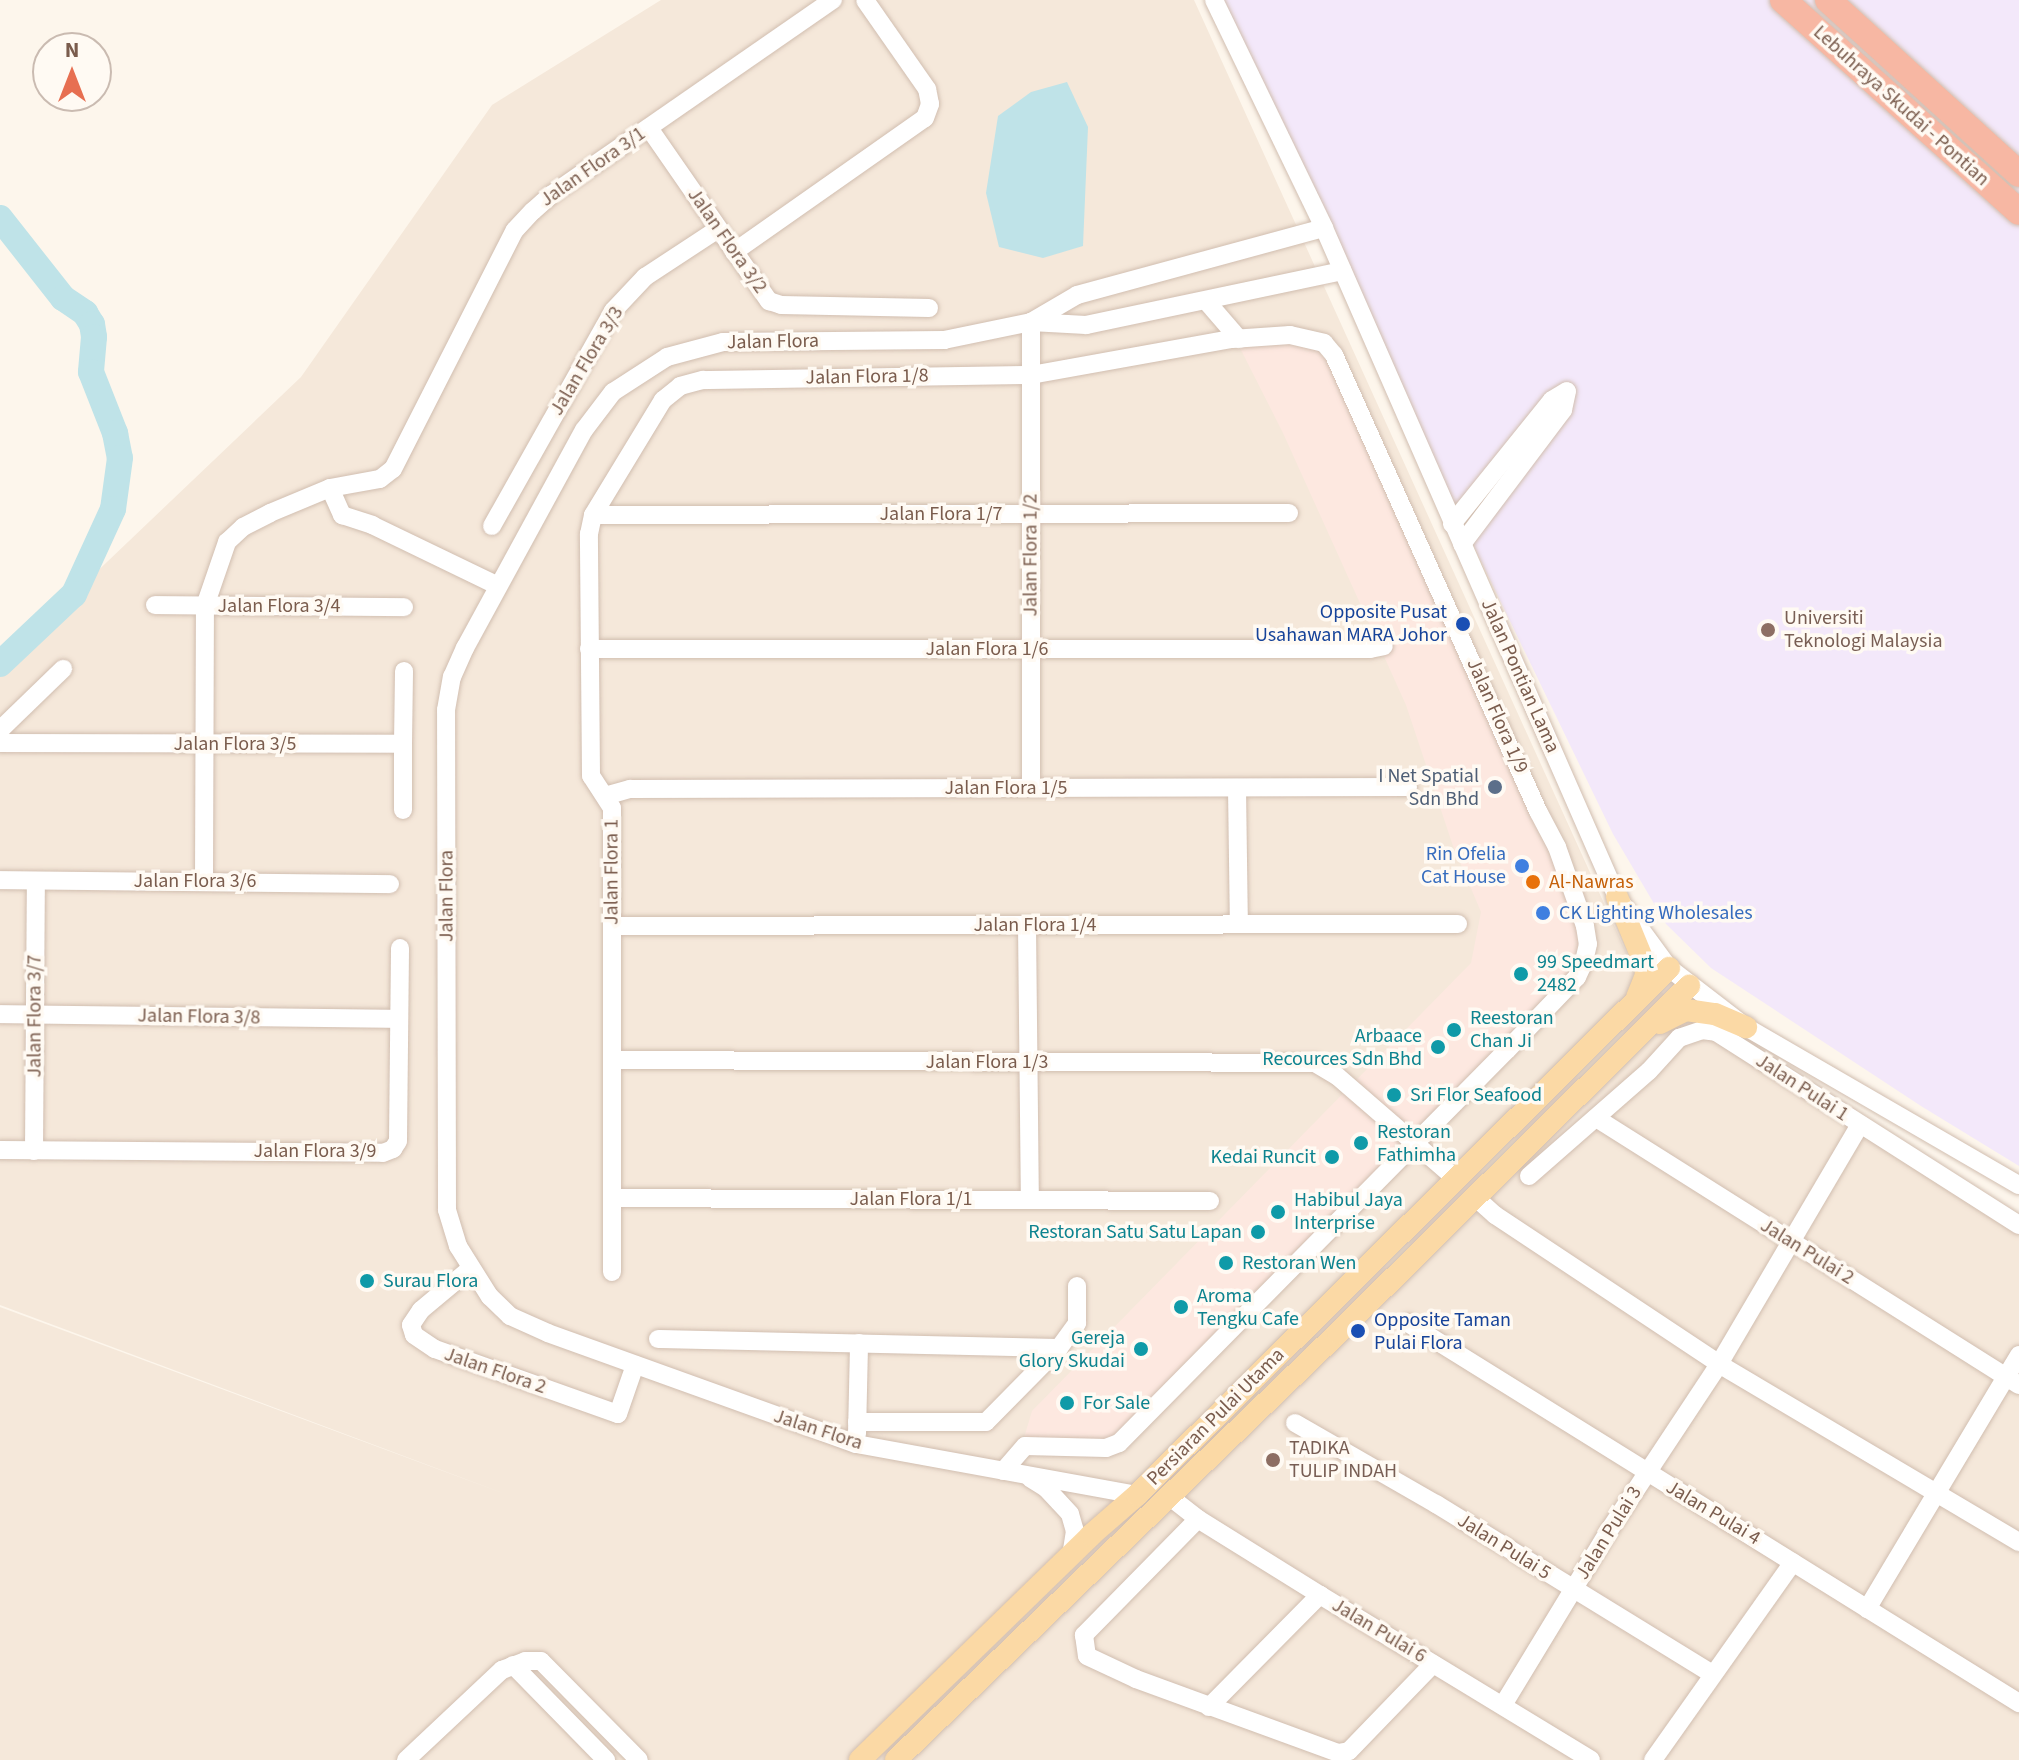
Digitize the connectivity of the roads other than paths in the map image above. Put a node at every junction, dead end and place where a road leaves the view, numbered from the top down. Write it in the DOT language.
graph roads {
  1 [pos="833,0"];
  2 [pos="865,0"];
  3 [pos="1214,0"];
  4 [pos="1783,0"];
  5 [pos="1828,0"];
  6 [pos="649,128"];
  7 [pos="2019,174"];
  8 [pos="2019,212"];
  9 [pos="1324,228"];
  10 [pos="718,229"];
  11 [pos="734,252"];
  12 [pos="1342,271"];
  13 [pos="1256,290"];
  14 [pos="1207,302"];
  15 [pos="929,308"];
  16 [pos="1031,322"];
  17 [pos="1235,332"];
  18 [pos="1031,375"];
  19 [pos="703,380"];
  20 [pos="330,488"];
  21 [pos="1289,513"];
  22 [pos="1031,514"];
  23 [pos="593,515"];
  24 [pos="1452,524"];
  25 [pos="492,526"];
  26 [pos="1462,544"];
  27 [pos="498,586"];
  28 [pos="155,605"];
  29 [pos="205,606"];
  30 [pos="404,607"];
  31 [pos="1384,646"];
  32 [pos="589,649"];
  33 [pos="1031,649"];
  34 [pos="63,669"];
  35 [pos="404,671"];
  36 [pos="0,730"];
  37 [pos="0,743"];
  38 [pos="205,744"];
  39 [pos="403,744"];
  40 [pos="1408,787"];
  41 [pos="1031,788"];
  42 [pos="1237,788"];
  43 [pos="605,796"];
  44 [pos="403,810"];
  45 [pos="0,880"];
  46 [pos="204,880"];
  47 [pos="36,881"];
  48 [pos="390,884"];
  49 [pos="1617,897"];
  50 [pos="1239,924"];
  51 [pos="1458,924"];
  52 [pos="1027,925"];
  53 [pos="612,926"];
  54 [pos="400,948"];
  55 [pos="1669,968"];
  56 [pos="1689,986"];
  57 [pos="1627,1011"];
  58 [pos="0,1014"];
  59 [pos="35,1015"];
  60 [pos="399,1019"];
  61 [pos="1746,1027"];
  62 [pos="1638,1036"];
  63 [pos="612,1060"];
  64 [pos="1028,1062"];
  65 [pos="1596,1118"];
  66 [pos="1859,1126"];
  67 [pos="1414,1143"];
  68 [pos="0,1150"];
  69 [pos="34,1151"];
  70 [pos="1529,1176"];
  71 [pos="1456,1179"];
  72 [pos="2019,1185"];
  73 [pos="1475,1197"];
  74 [pos="612,1198"];
  75 [pos="1030,1200"];
  76 [pos="1210,1201"];
  77 [pos="2019,1225"];
  78 [pos="1791,1241"];
  79 [pos="470,1269"];
  80 [pos="612,1272"];
  81 [pos="1077,1286"];
  82 [pos="1408,1323"];
  83 [pos="658,1339"];
  84 [pos="859,1343"];
  85 [pos="1059,1348"];
  86 [pos="2019,1355"];
  87 [pos="1719,1364"];
  88 [pos="635,1365"];
  89 [pos="2013,1381"];
  90 [pos="857,1422"];
  91 [pos="1295,1423"];
  92 [pos="856,1444"];
  93 [pos="1003,1471"];
  94 [pos="1647,1472"];
  95 [pos="1025,1474"];
  96 [pos="1937,1493"];
  97 [pos="1137,1495"];
  98 [pos="1170,1497"];
  99 [pos="1198,1519"];
  100 [pos="2019,1542"];
  101 [pos="1071,1556"];
  102 [pos="1793,1562"];
  103 [pos="1574,1590"];
  104 [pos="1320,1595"];
  105 [pos="1867,1609"];
  106 [pos="1433,1664"];
  107 [pos="513,1665"];
  108 [pos="1712,1674"];
  109 [pos="2019,1703"];
  110 [pos="1503,1705"];
  111 [pos="1209,1707"];
  112 [pos="406,1760"];
  113 [pos="606,1760"];
  114 [pos="639,1760"];
  115 [pos="860,1760"];
  116 [pos="896,1760"];
  117 [pos="1591,1760"];
  118 [pos="1653,1760"];
  1 -- 6 [label="street, Jalan Flora 3/1"];
  2 -- 11 [label="street"];
  3 -- 9 [label="street, Jalan Pontian Lama"];
  4 -- 8 [label="highway, Lebuhraya Skudai - Pontian"];
  5 -- 7 [label="highway, Lebuhraya Skudai - Pontian"];
  6 -- 10 [label="street, Jalan Flora 3/2"];
  6 -- 20 [label="street, Jalan Flora 3/1"];
  9 -- 12 [label="street, Jalan Pontian Lama"];
  9 -- 16 [label="street, Jalan Flora"];
  10 -- 11 [label="street, Jalan Flora 3/2"];
  10 -- 25 [label="street, Jalan Flora 3/3"];
  11 -- 15 [label="street, Jalan Flora 3/2"];
  12 -- 13 [label="street, Jalan Flora"];
  12 -- 24 [label="street, Jalan Pontian Lama"];
  13 -- 14 [label="street, Jalan Flora"];
  13 -- 17 [label="street"];
  14 -- 16 [label="street, Jalan Flora"];
  14 -- 17 [label="street"];
  16 -- 18 [label="street, Jalan Flora 1/2"];
  16 -- 27 [label="street, Jalan Flora"];
  17 -- 18 [label="street, Jalan Flora 1/9"];
  17 -- 67 [label="street, Jalan Flora 1/9"];
  18 -- 19 [label="street, Jalan Flora 1/8"];
  18 -- 22 [label="street, Jalan Flora 1/2"];
  19 -- 23 [label="street, Jalan Flora 1"];
  20 -- 27 [label="street"];
  20 -- 29 [label="street, Jalan Flora 3/1"];
  21 -- 22 [label="street, Jalan Flora 1/7"];
  22 -- 23 [label="street, Jalan Flora 1/7"];
  22 -- 33 [label="street, Jalan Flora 1/2"];
  23 -- 32 [label="street, Jalan Flora 1"];
  24 -- 26 [label="street, Jalan Pontian Lama"];
  24 -- 26 [label="street"];
  26 -- 49 [label="street, Jalan Pontian Lama"];
  27 -- 79 [label="street, Jalan Flora"];
  28 -- 29 [label="street, Jalan Flora 3/4"];
  29 -- 30 [label="street, Jalan Flora 3/4"];
  29 -- 38 [label="street, Jalan Flora 3/1"];
  31 -- 33 [label="street, Jalan Flora 1/6"];
  32 -- 33 [label="street, Jalan Flora 1/6"];
  32 -- 43 [label="street, Jalan Flora 1"];
  33 -- 41 [label="street, Jalan Flora 1/2"];
  34 -- 36 [label="street"];
  35 -- 39 [label="street"];
  37 -- 38 [label="street, Jalan Flora 3/5"];
  38 -- 39 [label="street, Jalan Flora 3/5"];
  38 -- 46 [label="street, Jalan Flora 3/1"];
  39 -- 44 [label="street"];
  40 -- 42 [label="street, Jalan Flora 1/5"];
  41 -- 42 [label="street, Jalan Flora 1/5"];
  41 -- 43 [label="street, Jalan Flora 1/5"];
  42 -- 50 [label="street"];
  43 -- 53 [label="street, Jalan Flora 1"];
  45 -- 47 [label="street, Jalan Flora 3/6"];
  46 -- 47 [label="street, Jalan Flora 3/6"];
  46 -- 48 [label="street, Jalan Flora 3/6"];
  47 -- 59 [label="street, Jalan Flora 3/7"];
  49 -- 55 [label="street, Jalan Pontian Lama"];
  49 -- 57 [label="main road"];
  50 -- 51 [label="street, Jalan Flora 1/4"];
  50 -- 52 [label="street, Jalan Flora 1/4"];
  52 -- 53 [label="street, Jalan Flora 1/4"];
  52 -- 64 [label="street"];
  53 -- 63 [label="street, Jalan Flora 1"];
  54 -- 60 [label="street, Jalan Flora 3/9"];
  55 -- 56 [label="street, Jalan Pontian Lama"];
  55 -- 57 [label="main road, Persiaran Pulai Utama"];
  56 -- 61 [label="street, Jalan Pontian Lama"];
  56 -- 62 [label="main road, Persiaran Pulai Utama"];
  57 -- 71 [label="main road, Persiaran Pulai Utama"];
  58 -- 59 [label="street, Jalan Flora 3/8"];
  59 -- 60 [label="street, Jalan Flora 3/8"];
  59 -- 69 [label="street, Jalan Flora 3/7"];
  60 -- 69 [label="street, Jalan Flora 3/9"];
  61 -- 62 [label="main road"];
  61 -- 72 [label="street, Jalan Pontian Lama"];
  62 -- 73 [label="main road, Persiaran Pulai Utama"];
  63 -- 64 [label="street, Jalan Flora 1/3"];
  63 -- 74 [label="street, Jalan Flora 1"];
  64 -- 67 [label="street, Jalan Flora 1/3"];
  64 -- 75 [label="street"];
  65 -- 66 [label="street, Jalan Pulai 1"];
  65 -- 70 [label="street"];
  65 -- 78 [label="street, Jalan Pulai 2"];
  66 -- 77 [label="street, Jalan Pulai 1"];
  66 -- 78 [label="street, Jalan Pulai 3"];
  67 -- 71 [label="street, Jalan Flora 1/3"];
  67 -- 93 [label="street, Jalan Flora 1/9"];
  68 -- 69 [label="street"];
  71 -- 73 [label="main road"];
  71 -- 97 [label="main road, Persiaran Pulai Utama"];
  73 -- 87 [label="street"];
  73 -- 98 [label="main road, Persiaran Pulai Utama"];
  74 -- 75 [label="street, Jalan Flora 1/1"];
  74 -- 80 [label="street, Jalan Flora 1"];
  75 -- 76 [label="street, Jalan Flora 1/1"];
  78 -- 87 [label="street, Jalan Pulai 3"];
  78 -- 89 [label="street, Jalan Pulai 2"];
  79 -- 88 [label="street, Jalan Flora"];
  79 -- 88 [label="street, Jalan Flora 2"];
  81 -- 85 [label="street"];
  82 -- 94 [label="street, Jalan Pulai 4"];
  83 -- 84 [label="street"];
  84 -- 85 [label="street"];
  84 -- 90 [label="street"];
  85 -- 90 [label="street"];
  86 -- 89 [label="street"];
  87 -- 94 [label="street, Jalan Pulai 3"];
  87 -- 96 [label="street"];
  88 -- 92 [label="street, Jalan Flora"];
  89 -- 96 [label="street"];
  90 -- 92 [label="street"];
  91 -- 103 [label="street, Jalan Pulai 5"];
  92 -- 93 [label="street, Jalan Flora"];
  93 -- 95 [label="street, Jalan Flora"];
  94 -- 102 [label="street, Jalan Pulai 4"];
  94 -- 103 [label="street, Jalan Pulai 3"];
  95 -- 97 [label="street, Jalan Flora"];
  95 -- 101 [label="street"];
  96 -- 100 [label="street"];
  96 -- 105 [label="street"];
  97 -- 101 [label="main road, Persiaran Pulai Utama"];
  98 -- 99 [label="street, Jalan Pulai 6"];
  98 -- 116 [label="main road, Persiaran Pulai Utama"];
  99 -- 104 [label="street, Jalan Pulai 6"];
  99 -- 111 [label="street"];
  101 -- 115 [label="main road, Persiaran Pulai Utama"];
  102 -- 105 [label="street, Jalan Pulai 4"];
  102 -- 108 [label="street"];
  103 -- 108 [label="street, Jalan Pulai 5"];
  103 -- 110 [label="street, Jalan Pulai 3"];
  104 -- 106 [label="street, Jalan Pulai 6"];
  104 -- 111 [label="street"];
  105 -- 109 [label="street, Jalan Pulai 4"];
  106 -- 110 [label="street, Jalan Pulai 6"];
  106 -- 111 [label="street"];
  107 -- 112 [label="street"];
  107 -- 113 [label="street"];
  107 -- 114 [label="street"];
  108 -- 118 [label="street"];
  110 -- 117 [label="street, Jalan Pulai 6"];
}
